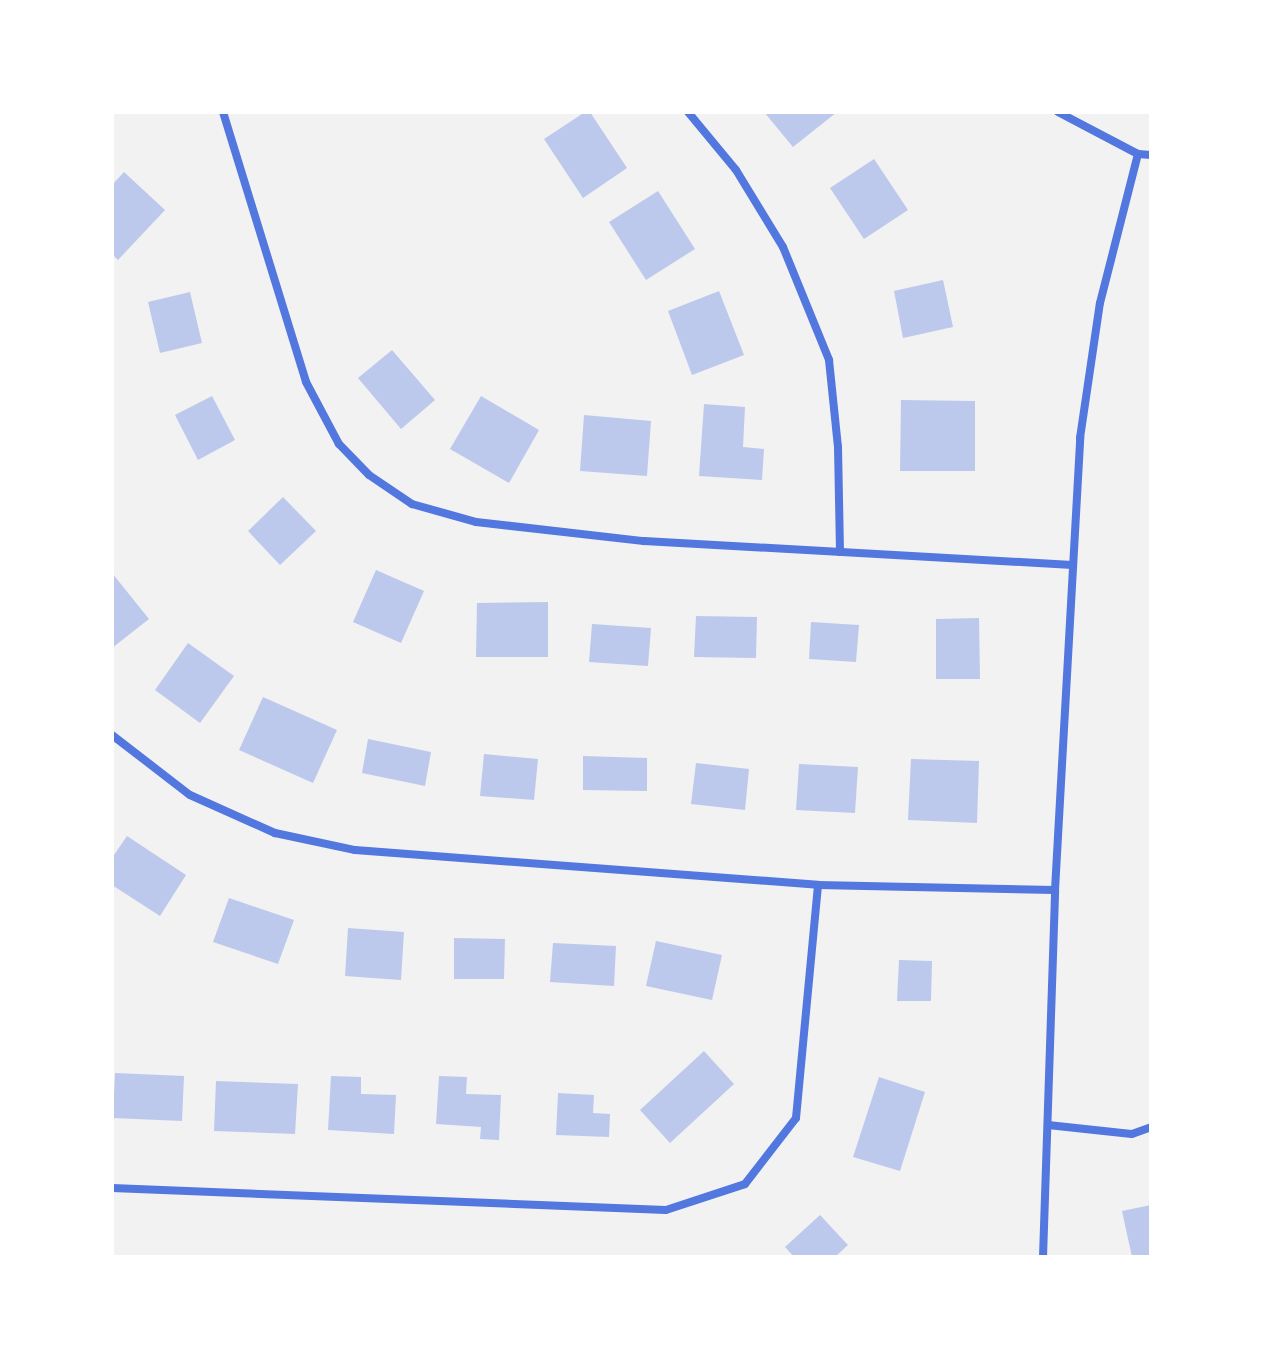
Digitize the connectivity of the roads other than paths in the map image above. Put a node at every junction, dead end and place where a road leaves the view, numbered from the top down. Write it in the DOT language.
graph roads {
  1 [pos="223,112"];
  2 [pos="688,112"];
  3 [pos="1058,112"];
  4 [pos="1138,154"];
  5 [pos="1151,155"];
  6 [pos="840,552"];
  7 [pos="1072,565"];
  8 [pos="112,735"];
  9 [pos="818,885"];
  10 [pos="1055,890"];
  11 [pos="1048,1125"];
  12 [pos="1151,1127"];
  13 [pos="112,1188"];
  14 [pos="1043,1257"];
  1 -- 6 [label="street"];
  2 -- 6 [label="street"];
  3 -- 4 [label="street"];
  4 -- 5 [label="street"];
  4 -- 7 [label="street"];
  6 -- 7 [label="street"];
  7 -- 10 [label="street"];
  8 -- 9 [label="street"];
  9 -- 10 [label="street"];
  9 -- 13 [label="street"];
  10 -- 11 [label="street"];
  11 -- 12 [label="street"];
  11 -- 14 [label="street"];
}
